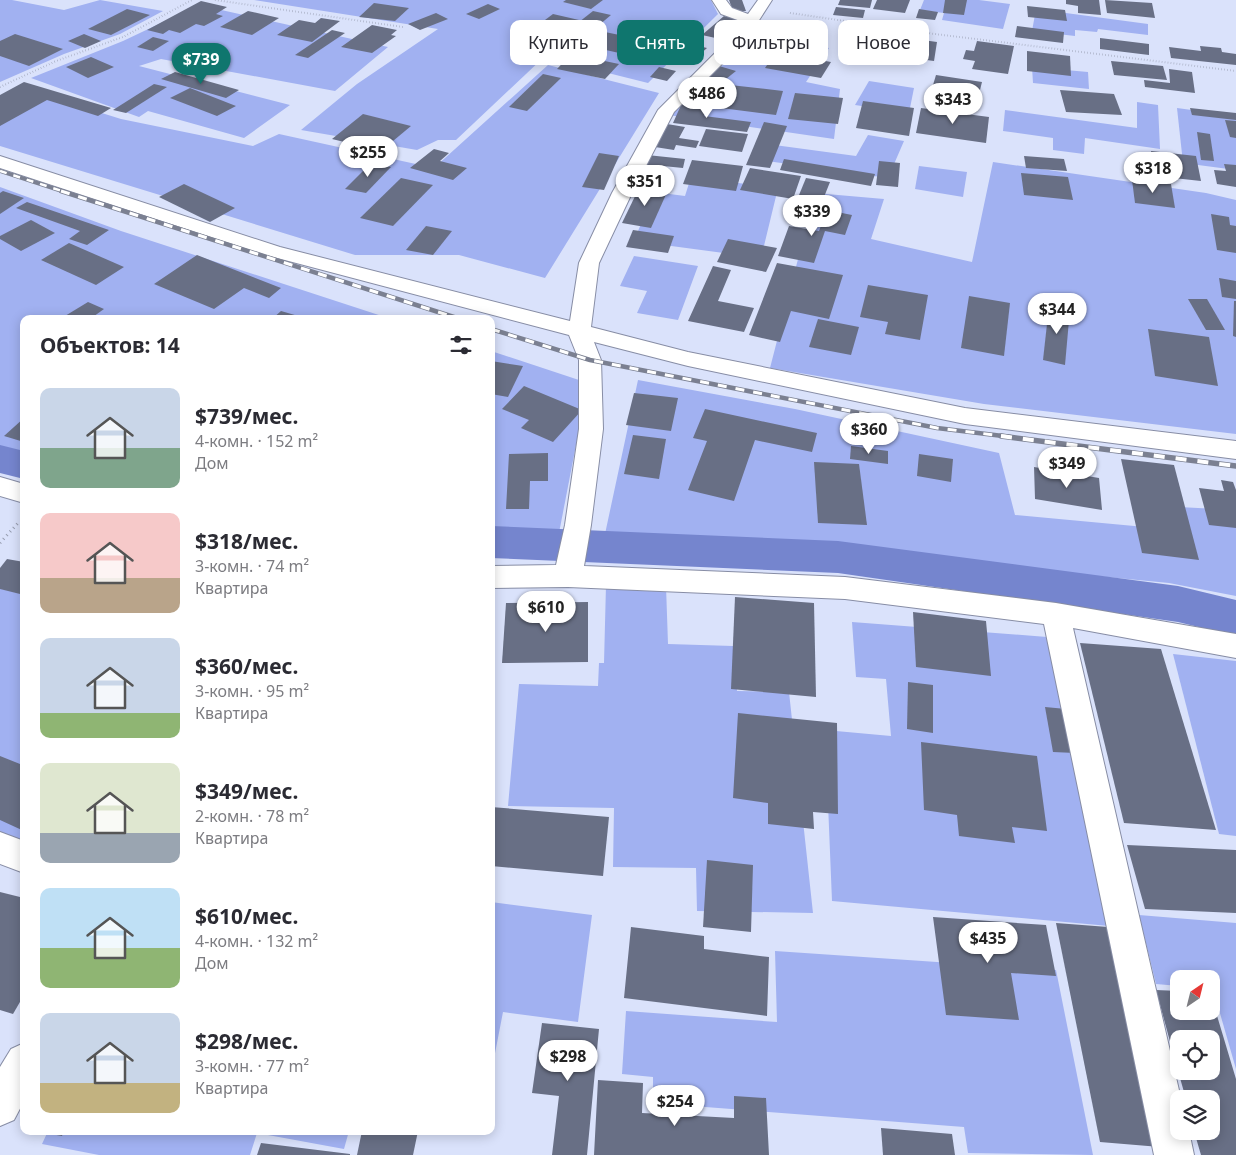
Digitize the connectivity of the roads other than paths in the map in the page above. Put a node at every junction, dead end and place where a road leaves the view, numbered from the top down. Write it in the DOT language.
graph roads {
  1 [pos="719,0"];
  2 [pos="759,10"];
  3 [pos="0,162"];
  4 [pos="580,332"];
  5 [pos="1236,450"];
  6 [pos="0,486"];
  7 [pos="20,493"];
  8 [pos="570,566"];
  9 [pos="495,576"];
  10 [pos="1056,614"];
  11 [pos="1236,646"];
  12 [pos="0,848"];
  13 [pos="20,856"];
  14 [pos="20,1069"];
  15 [pos="0,1106"];
  16 [pos="1174,1155"];
  1 -- 2 [label="street"];
  2 -- 4 [label="street"];
  3 -- 4 [label="street"];
  4 -- 5 [label="street"];
  4 -- 8 [label="street"];
  6 -- 7 [label="street"];
  8 -- 9 [label="street"];
  8 -- 10 [label="street"];
  10 -- 11 [label="street"];
  10 -- 16 [label="street"];
  12 -- 13 [label="street"];
  14 -- 15 [label="street"];
}
